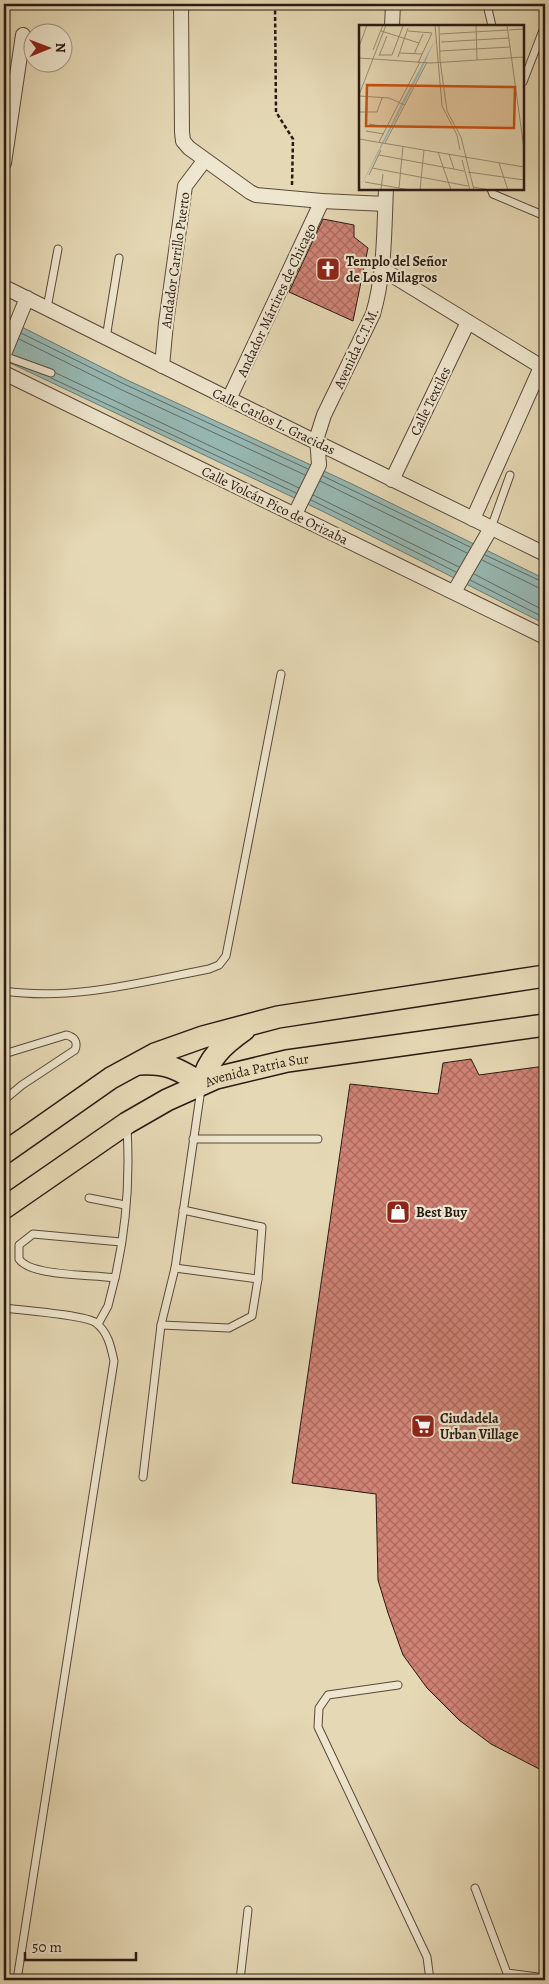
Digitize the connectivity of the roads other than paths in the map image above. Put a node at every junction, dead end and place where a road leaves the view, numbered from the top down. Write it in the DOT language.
graph roads {
  1 [pos="181,4"];
  2 [pos="393,4"];
  3 [pos="489,4"];
  4 [pos="392,25"];
  5 [pos="492,25"];
  6 [pos="545,25"];
  7 [pos="22,42"];
  8 [pos="524,79"];
  9 [pos="204,161"];
  10 [pos="4,163"];
  11 [pos="386,190"];
  12 [pos="491,190"];
  13 [pos="322,201"];
  14 [pos="385,204"];
  15 [pos="545,216"];
  16 [pos="58,249"];
  17 [pos="119,258"];
  18 [pos="382,269"];
  19 [pos="4,287"];
  20 [pos="27,298"];
  21 [pos="46,308"];
  22 [pos="468,322"];
  23 [pos="106,338"];
  24 [pos="4,355"];
  25 [pos="162,366"];
  26 [pos="543,368"];
  27 [pos="4,373"];
  28 [pos="51,373"];
  29 [pos="229,399"];
  30 [pos="318,444"];
  31 [pos="510,475"];
  32 [pos="392,480"];
  33 [pos="297,509"];
  34 [pos="473,519"];
  35 [pos="491,528"];
  36 [pos="545,554"];
  37 [pos="456,588"];
  38 [pos="545,637"];
  39 [pos="281,674"];
  40 [pos="545,976"];
  41 [pos="4,991"];
  42 [pos="252,1024"];
  43 [pos="540,1028"];
  44 [pos="4,1054"];
  45 [pos="137,1064"];
  46 [pos="202,1084"];
  47 [pos="4,1100"];
  48 [pos="126,1122"];
  49 [pos="193,1139"];
  50 [pos="318,1139"];
  51 [pos="4,1152"];
  52 [pos="89,1198"];
  53 [pos="125,1205"];
  54 [pos="4,1208"];
  55 [pos="183,1210"];
  56 [pos="121,1242"];
  57 [pos="175,1268"];
  58 [pos="116,1278"];
  59 [pos="258,1279"];
  60 [pos="4,1308"];
  61 [pos="98,1324"];
  62 [pos="161,1325"];
  63 [pos="142,1477"];
  64 [pos="398,1685"];
  65 [pos="475,1888"];
  66 [pos="248,1910"];
  67 [pos="545,1978"];
  68 [pos="17,1980"];
  69 [pos="240,1980"];
  70 [pos="430,1980"];
  1 -- 9 [label="street"];
  2 -- 4 [label="street"];
  3 -- 5 [label="lane"];
  6 -- 8 [label="lane"];
  7 -- 10 [label="street"];
  9 -- 13 [label="street"];
  9 -- 25 [label="street, Andador Carrillo Puerto"];
  11 -- 14 [label="street, Avenida C.T.M."];
  12 -- 15 [label="lane"];
  13 -- 14 [label="street"];
  13 -- 29 [label="street, Andador Mártires de Chicago"];
  14 -- 18 [label="street, Avenida C.T.M."];
  16 -- 21 [label="lane"];
  17 -- 23 [label="lane"];
  18 -- 22 [label="street"];
  18 -- 30 [label="street, Avenida C.T.M."];
  19 -- 20 [label="street, Calle Carlos L. Gracidas"];
  20 -- 21 [label="street, Calle Carlos L. Gracidas"];
  20 -- 24 [label="street"];
  21 -- 23 [label="street, Calle Carlos L. Gracidas"];
  22 -- 26 [label="street"];
  22 -- 32 [label="street, Calle Textiles"];
  23 -- 25 [label="street, Calle Carlos L. Gracidas"];
  24 -- 28 [label="lane"];
  25 -- 29 [label="street, Calle Carlos L. Gracidas"];
  26 -- 34 [label="street"];
  27 -- 33 [label="street, Calle Volcán Pico de Orizaba"];
  29 -- 30 [label="street, Calle Carlos L. Gracidas"];
  30 -- 32 [label="street, Calle Carlos L. Gracidas"];
  30 -- 33 [label="street, Avenida C.T.M."];
  31 -- 35 [label="lane"];
  32 -- 34 [label="street, Calle Carlos L. Gracidas"];
  33 -- 37 [label="street, Calle Volcán Pico de Orizaba"];
  34 -- 35 [label="street, Calle Carlos L. Gracidas"];
  35 -- 36 [label="street, Calle Carlos L. Gracidas"];
  35 -- 37 [label="street"];
  37 -- 38 [label="street, Calle Volcán Pico de Orizaba"];
  39 -- 41 [label="lane"];
  40 -- 42 [label="main road"];
  42 -- 45 [label="main road"];
  42 -- 46 [label="main road"];
  43 -- 46 [label="main road, Avenida Patria Sur"];
  44 -- 47 [label="lane"];
  45 -- 46 [label="main road"];
  45 -- 51 [label="main road"];
  46 -- 48 [label="main road, Avenida Patria Sur"];
  46 -- 49 [label="lane"];
  48 -- 53 [label="lane"];
  48 -- 54 [label="main road, Avenida Patria Sur"];
  49 -- 50 [label="lane"];
  49 -- 55 [label="lane"];
  52 -- 53 [label="lane"];
  53 -- 56 [label="lane"];
  55 -- 57 [label="lane"];
  55 -- 59 [label="lane"];
  56 -- 58 [label="lane"];
  56 -- 58 [label="lane"];
  57 -- 59 [label="lane"];
  57 -- 62 [label="lane"];
  58 -- 61 [label="lane"];
  59 -- 62 [label="lane"];
  60 -- 61 [label="lane"];
  61 -- 68 [label="lane"];
  62 -- 63 [label="lane"];
  64 -- 70 [label="lane"];
  65 -- 67 [label="lane"];
  66 -- 69 [label="lane"];
}
